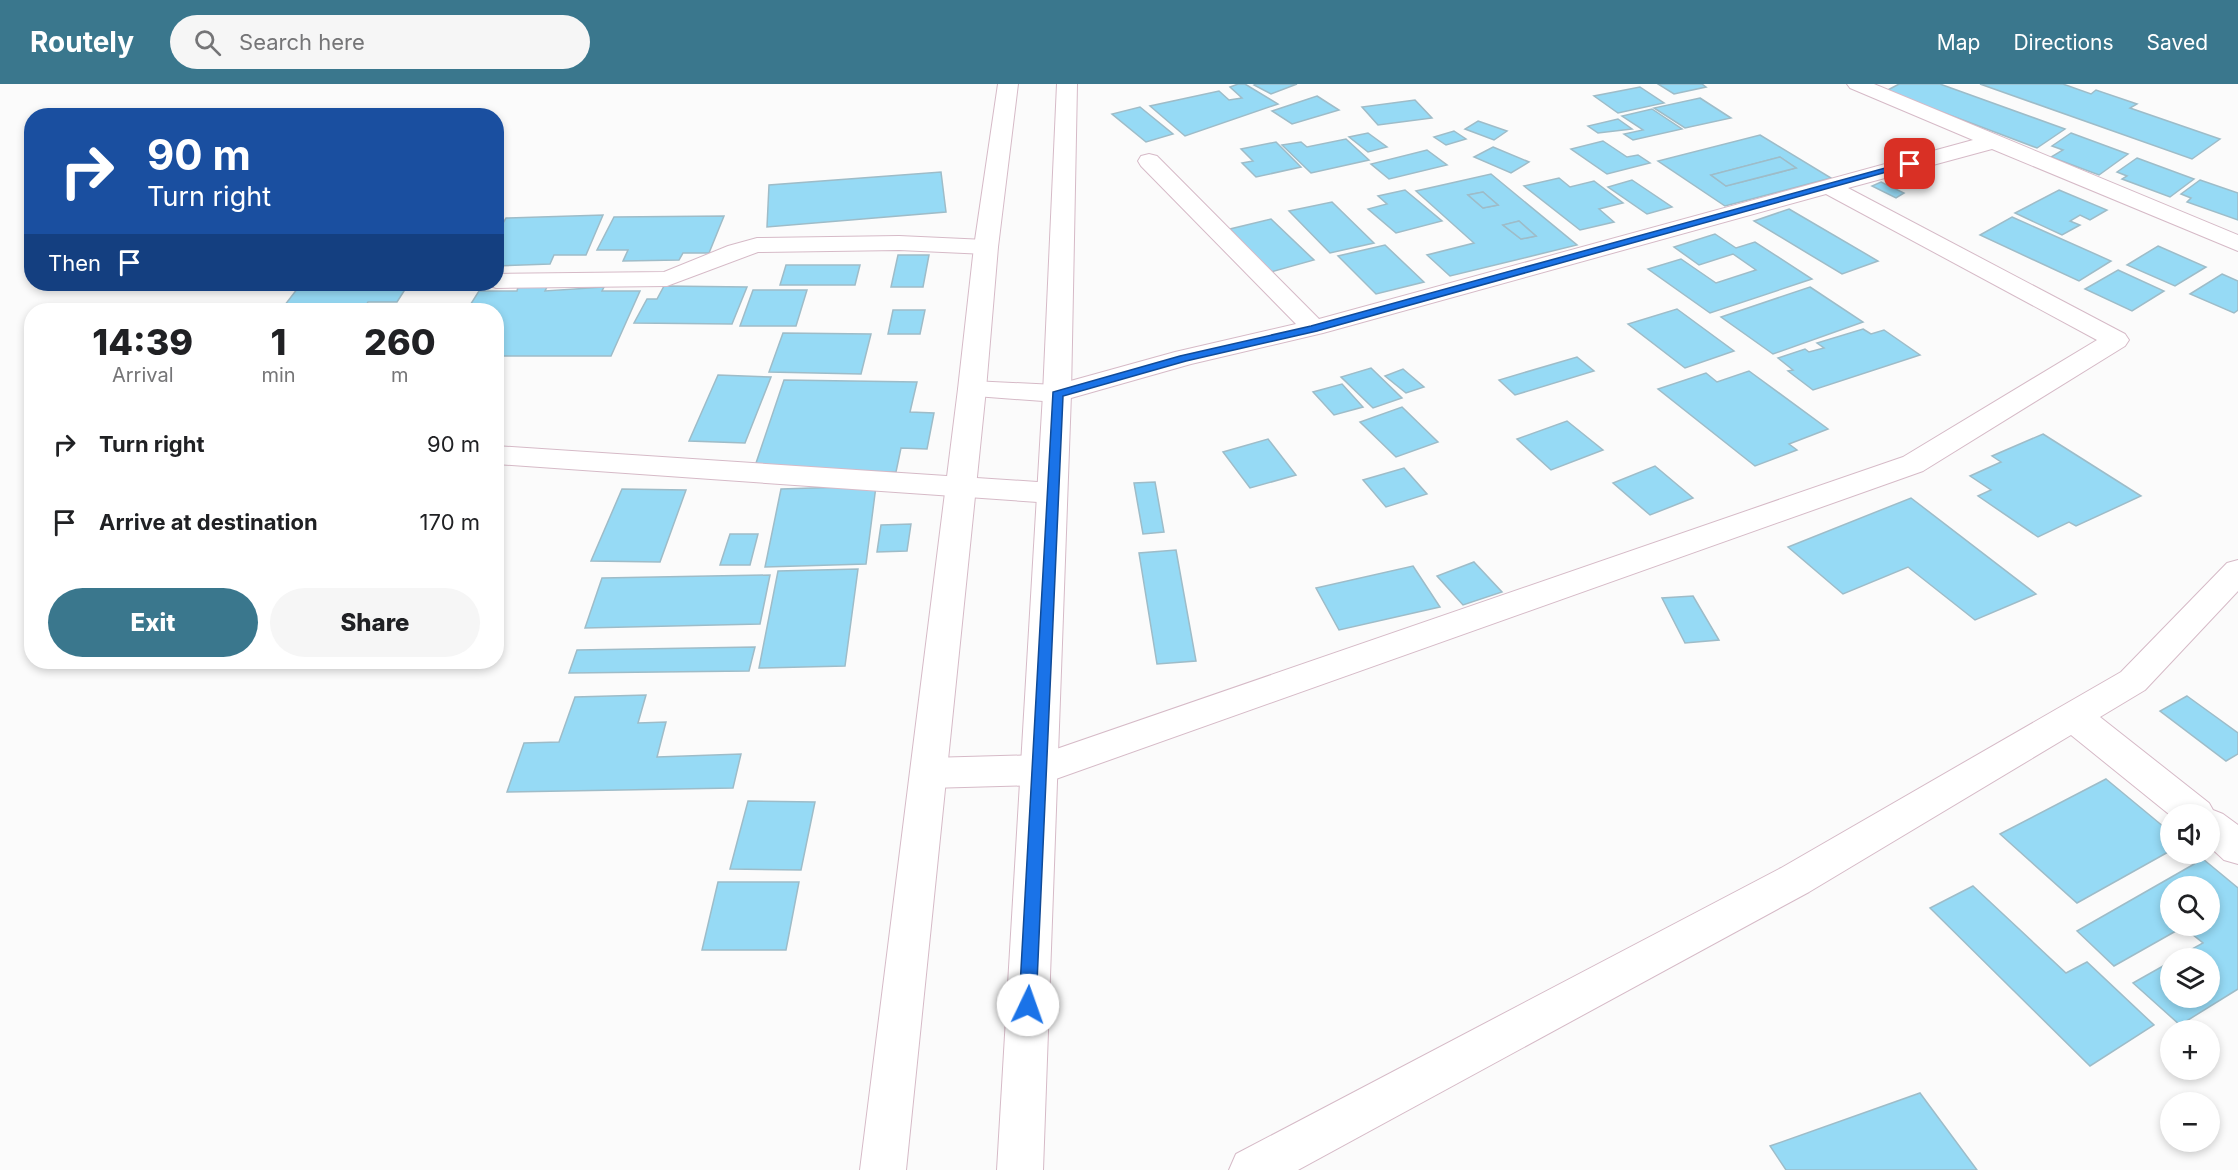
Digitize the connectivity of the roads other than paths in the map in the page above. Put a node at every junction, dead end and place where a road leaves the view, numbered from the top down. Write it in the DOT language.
graph roads {
  1 [pos="1008,84"];
  2 [pos="1067,84"];
  3 [pos="1857,84"];
  4 [pos="1992,142"];
  5 [pos="1149,161"];
  6 [pos="1829,187"];
  7 [pos="2238,244"];
  8 [pos="986,247"];
  9 [pos="504,281"];
  10 [pos="1314,328"];
  11 [pos="972,388"];
  12 [pos="1057,394"];
  13 [pos="504,456"];
  14 [pos="960,486"];
  15 [pos="1052,493"];
  16 [pos="2238,571"];
  17 [pos="2073,716"];
  18 [pos="1039,770"];
  19 [pos="929,773"];
  20 [pos="2183,804"];
  21 [pos="2220,833"];
  22 [pos="2238,848"];
  23 [pos="883,1170"];
  24 [pos="1020,1170"];
  25 [pos="1252,1170"];
  1 -- 8 [label="street"];
  2 -- 12 [label="street"];
  3 -- 4 [label="street"];
  4 -- 6 [label="street"];
  4 -- 7 [label="street"];
  5 -- 10 [label="street"];
  6 -- 10 [label="street"];
  6 -- 18 [label="street"];
  8 -- 9 [label="street"];
  8 -- 11 [label="street"];
  10 -- 12 [label="street"];
  11 -- 12 [label="street"];
  11 -- 14 [label="street"];
  12 -- 15 [label="street"];
  13 -- 14 [label="street"];
  14 -- 15 [label="street"];
  14 -- 19 [label="street"];
  15 -- 18 [label="street"];
  16 -- 17 [label="street"];
  17 -- 20 [label="street"];
  17 -- 25 [label="street"];
  18 -- 19 [label="street"];
  18 -- 24 [label="street"];
  19 -- 23 [label="street"];
  21 -- 22 [label="street"];
}
